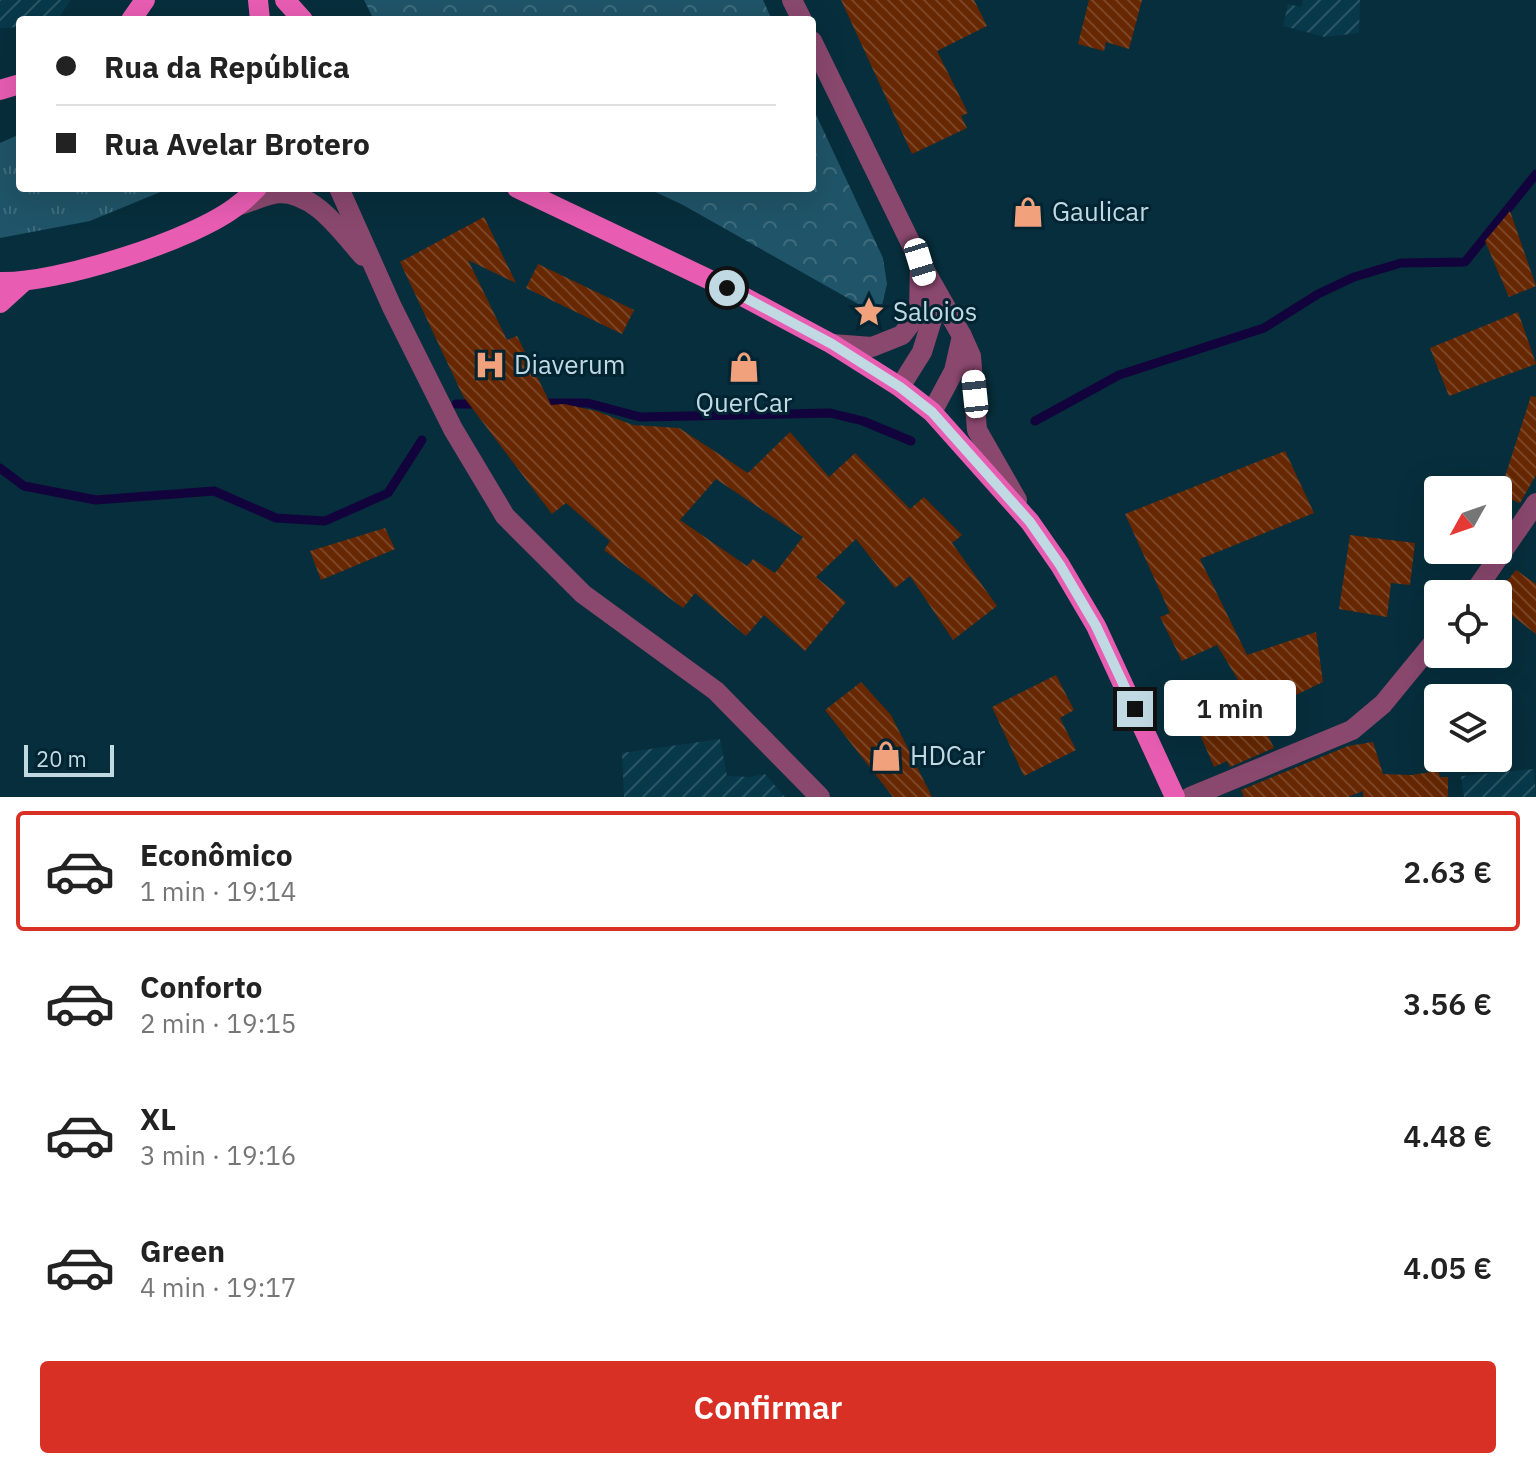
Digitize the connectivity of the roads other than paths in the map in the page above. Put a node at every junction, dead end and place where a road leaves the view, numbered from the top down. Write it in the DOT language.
graph roads {
  1 [pos="285,0"];
  2 [pos="299,16"];
  3 [pos="816,49"];
  4 [pos="253,192"];
  5 [pos="341,192"];
  6 [pos="525,192"];
  7 [pos="237,206"];
  8 [pos="920,262"];
  9 [pos="375,270"];
  10 [pos="0,282"];
  11 [pos="22,283"];
  12 [pos="0,303"];
  13 [pos="962,336"];
  14 [pos="832,344"];
  15 [pos="900,387"];
  16 [pos="932,412"];
  17 [pos="1536,503"];
  18 [pos="1030,522"];
  19 [pos="1483,580"];
  20 [pos="1424,654"];
  21 [pos="820,797"];
  22 [pos="1175,797"];
  23 [pos="1190,797"];
  1 -- 2 [label="main road"];
  3 -- 8 [label="street"];
  4 -- 7 [label="main road"];
  5 -- 9 [label="street"];
  6 -- 14 [label="main road"];
  7 -- 9 [label="street"];
  7 -- 11 [label="main road"];
  8 -- 13 [label="street"];
  8 -- 14 [label="street"];
  8 -- 15 [label="street"];
  9 -- 21 [label="street"];
  10 -- 11 [label="main road"];
  11 -- 12 [label="main road"];
  13 -- 16 [label="street"];
  13 -- 18 [label="street"];
  14 -- 15 [label="main road"];
  15 -- 16 [label="main road"];
  16 -- 18 [label="main road"];
  17 -- 19 [label="street"];
  18 -- 22 [label="main road"];
  20 -- 23 [label="street"];
}
